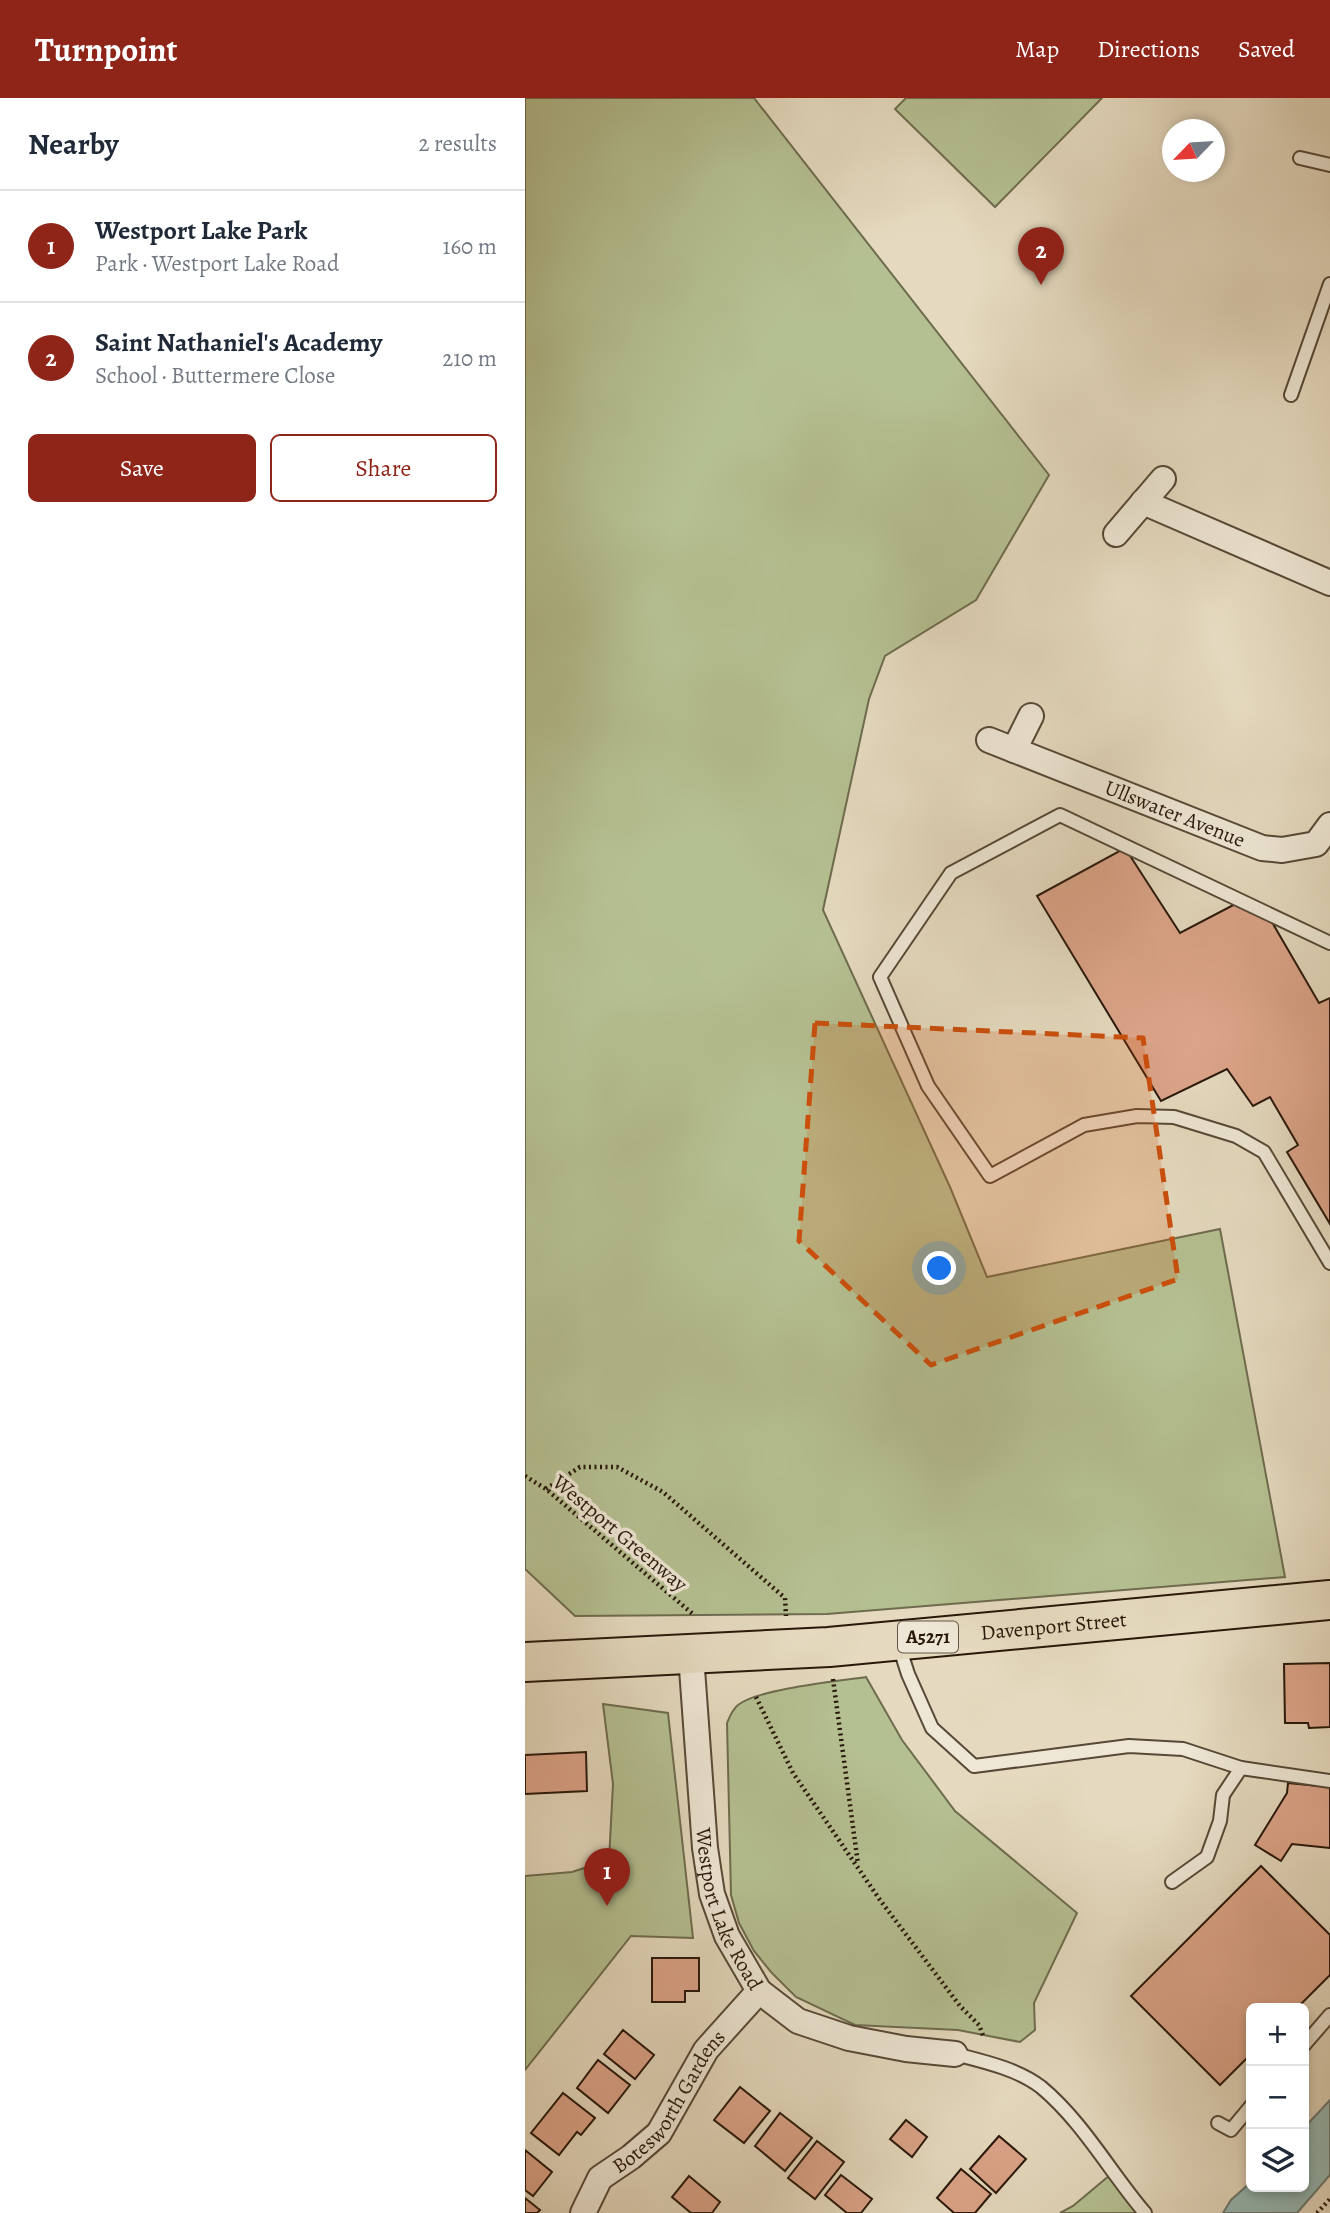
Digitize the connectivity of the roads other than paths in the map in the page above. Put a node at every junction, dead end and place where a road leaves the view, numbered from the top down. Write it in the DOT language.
graph roads {
  1 [pos="1300,158"];
  2 [pos="1330,165"];
  3 [pos="1330,284"];
  4 [pos="1291,395"];
  5 [pos="1163,479"];
  6 [pos="1143,502"];
  7 [pos="1116,534"];
  8 [pos="1330,583"];
  9 [pos="1031,716"];
  10 [pos="989,740"];
  11 [pos="1014,750"];
  12 [pos="1330,825"];
  13 [pos="1330,943"];
  14 [pos="1330,1263"];
  15 [pos="1330,1600"];
  16 [pos="897,1640"];
  17 [pos="691,1655"];
  18 [pos="525,1662"];
  19 [pos="1241,1768"];
  20 [pos="1330,1781"];
  21 [pos="1173,1882"];
  22 [pos="759,1991"];
  23 [pos="1330,2015"];
  24 [pos="1309,2039"];
  25 [pos="955,2054"];
  26 [pos="1246,2112"];
  27 [pos="1218,2123"];
  28 [pos="583,2213"];
  29 [pos="1145,2213"];
  1 -- 2 [label="lane"];
  3 -- 4 [label="lane"];
  5 -- 6 [label="street"];
  6 -- 7 [label="street"];
  6 -- 8 [label="street"];
  9 -- 11 [label="street"];
  10 -- 11 [label="street, Ullswater Avenue"];
  11 -- 12 [label="street, Ullswater Avenue"];
  13 -- 14 [label="lane"];
  15 -- 16 [label="main road, Davenport Street / A5271"];
  16 -- 17 [label="main road, Davenport Street / A5271"];
  16 -- 19 [label="lane"];
  17 -- 18 [label="main road, Davenport Street / A5271"];
  17 -- 22 [label="street, Westport Lake Road"];
  19 -- 20 [label="lane"];
  19 -- 21 [label="lane"];
  22 -- 25 [label="street, Westport Lake Road"];
  22 -- 28 [label="street, Botesworth Gardens"];
  23 -- 24 [label="lane"];
  25 -- 29 [label="lane"];
  26 -- 27 [label="lane"];
}
